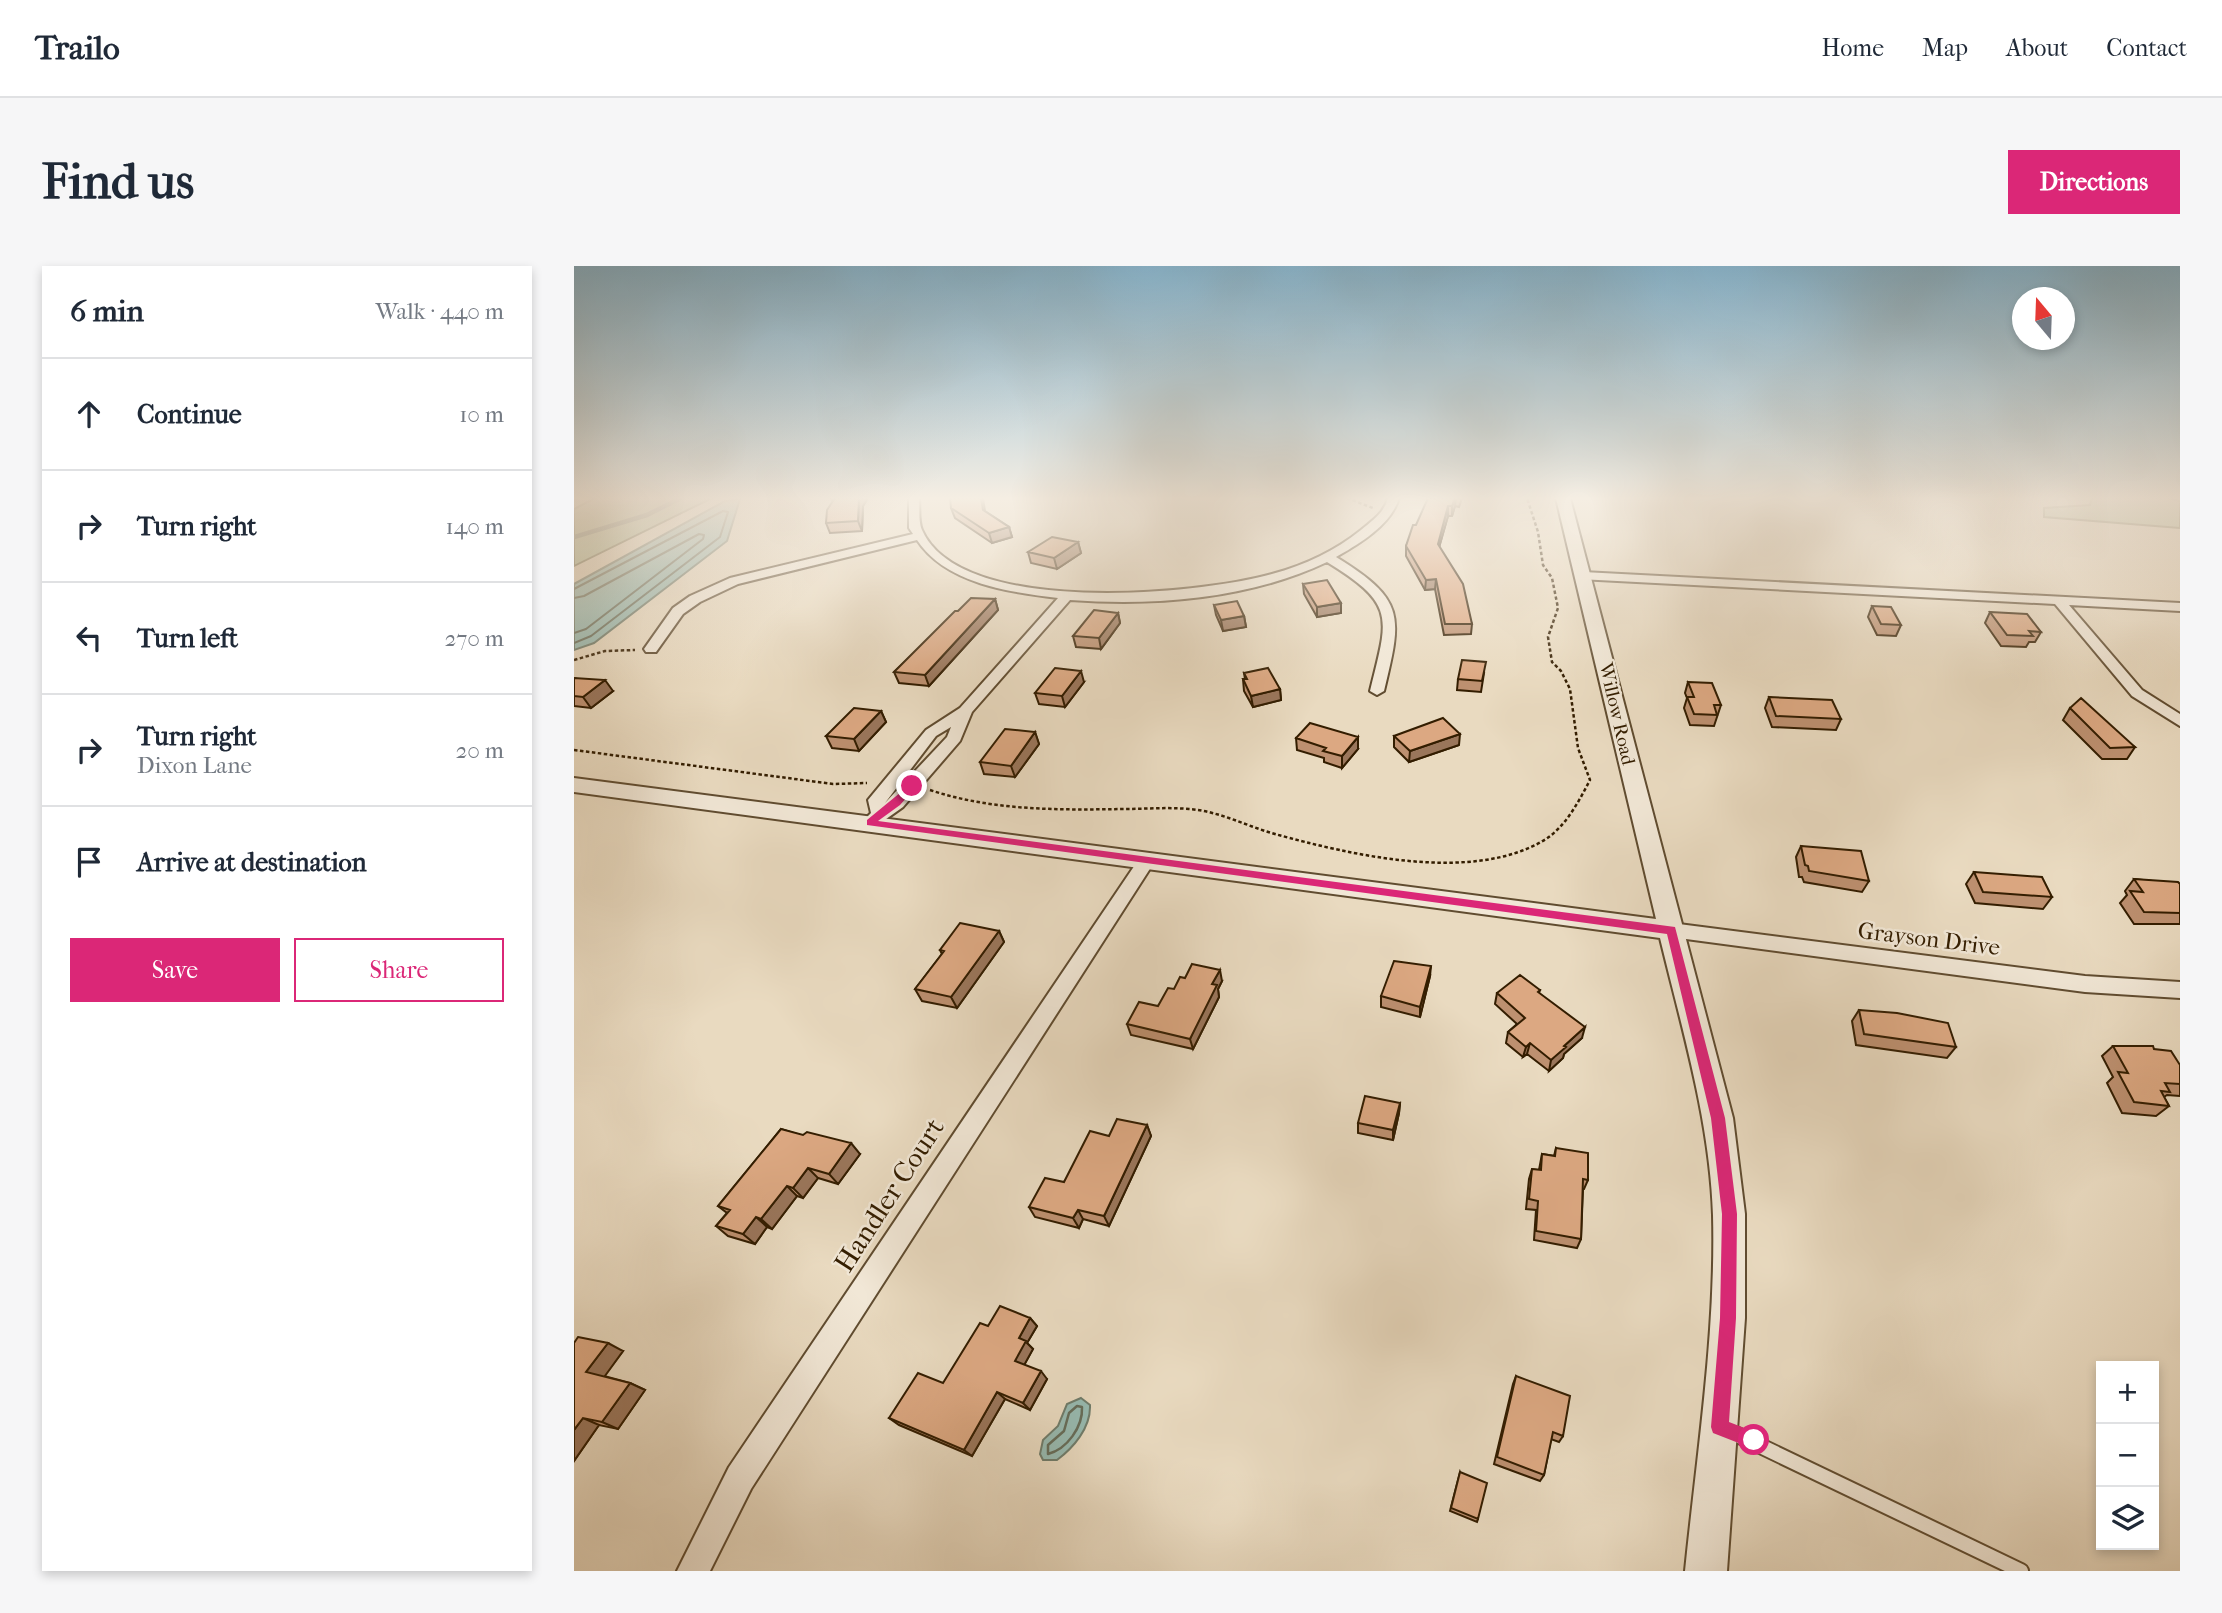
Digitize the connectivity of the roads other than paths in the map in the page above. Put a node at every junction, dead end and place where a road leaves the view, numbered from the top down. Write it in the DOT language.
graph roads {
  1 [pos="826,559"];
  2 [pos="940,559"];
  3 [pos="1327,559"];
  4 [pos="1330,559"];
  5 [pos="1579,559"];
  6 [pos="1583,576"];
  7 [pos="1066,597"];
  8 [pos="2059,601"];
  9 [pos="2180,607"];
  10 [pos="651,649"];
  11 [pos="1377,691"];
  12 [pos="2180,721"];
  13 [pos="574,785"];
  14 [pos="875,818"];
  15 [pos="1147,860"];
  16 [pos="1671,930"];
  17 [pos="2180,990"];
  18 [pos="1720,1427"];
  19 [pos="693,1571"];
  20 [pos="1706,1571"];
  21 [pos="2021,1571"];
  1 -- 10 [label="street"];
  2 -- 7 [label="street"];
  3 -- 7 [label="street"];
  4 -- 11 [label="street"];
  5 -- 6 [label="street, Willow Road"];
  6 -- 8 [label="street"];
  6 -- 16 [label="street, Willow Road"];
  7 -- 14 [label="street"];
  8 -- 9 [label="street"];
  8 -- 12 [label="street"];
  13 -- 14 [label="street"];
  14 -- 15 [label="street"];
  15 -- 16 [label="street"];
  15 -- 19 [label="street, Handler Court"];
  16 -- 17 [label="street, Grayson Drive"];
  16 -- 18 [label="street, Willow Road"];
  18 -- 20 [label="street, Willow Road"];
  18 -- 21 [label="lane"];
}
